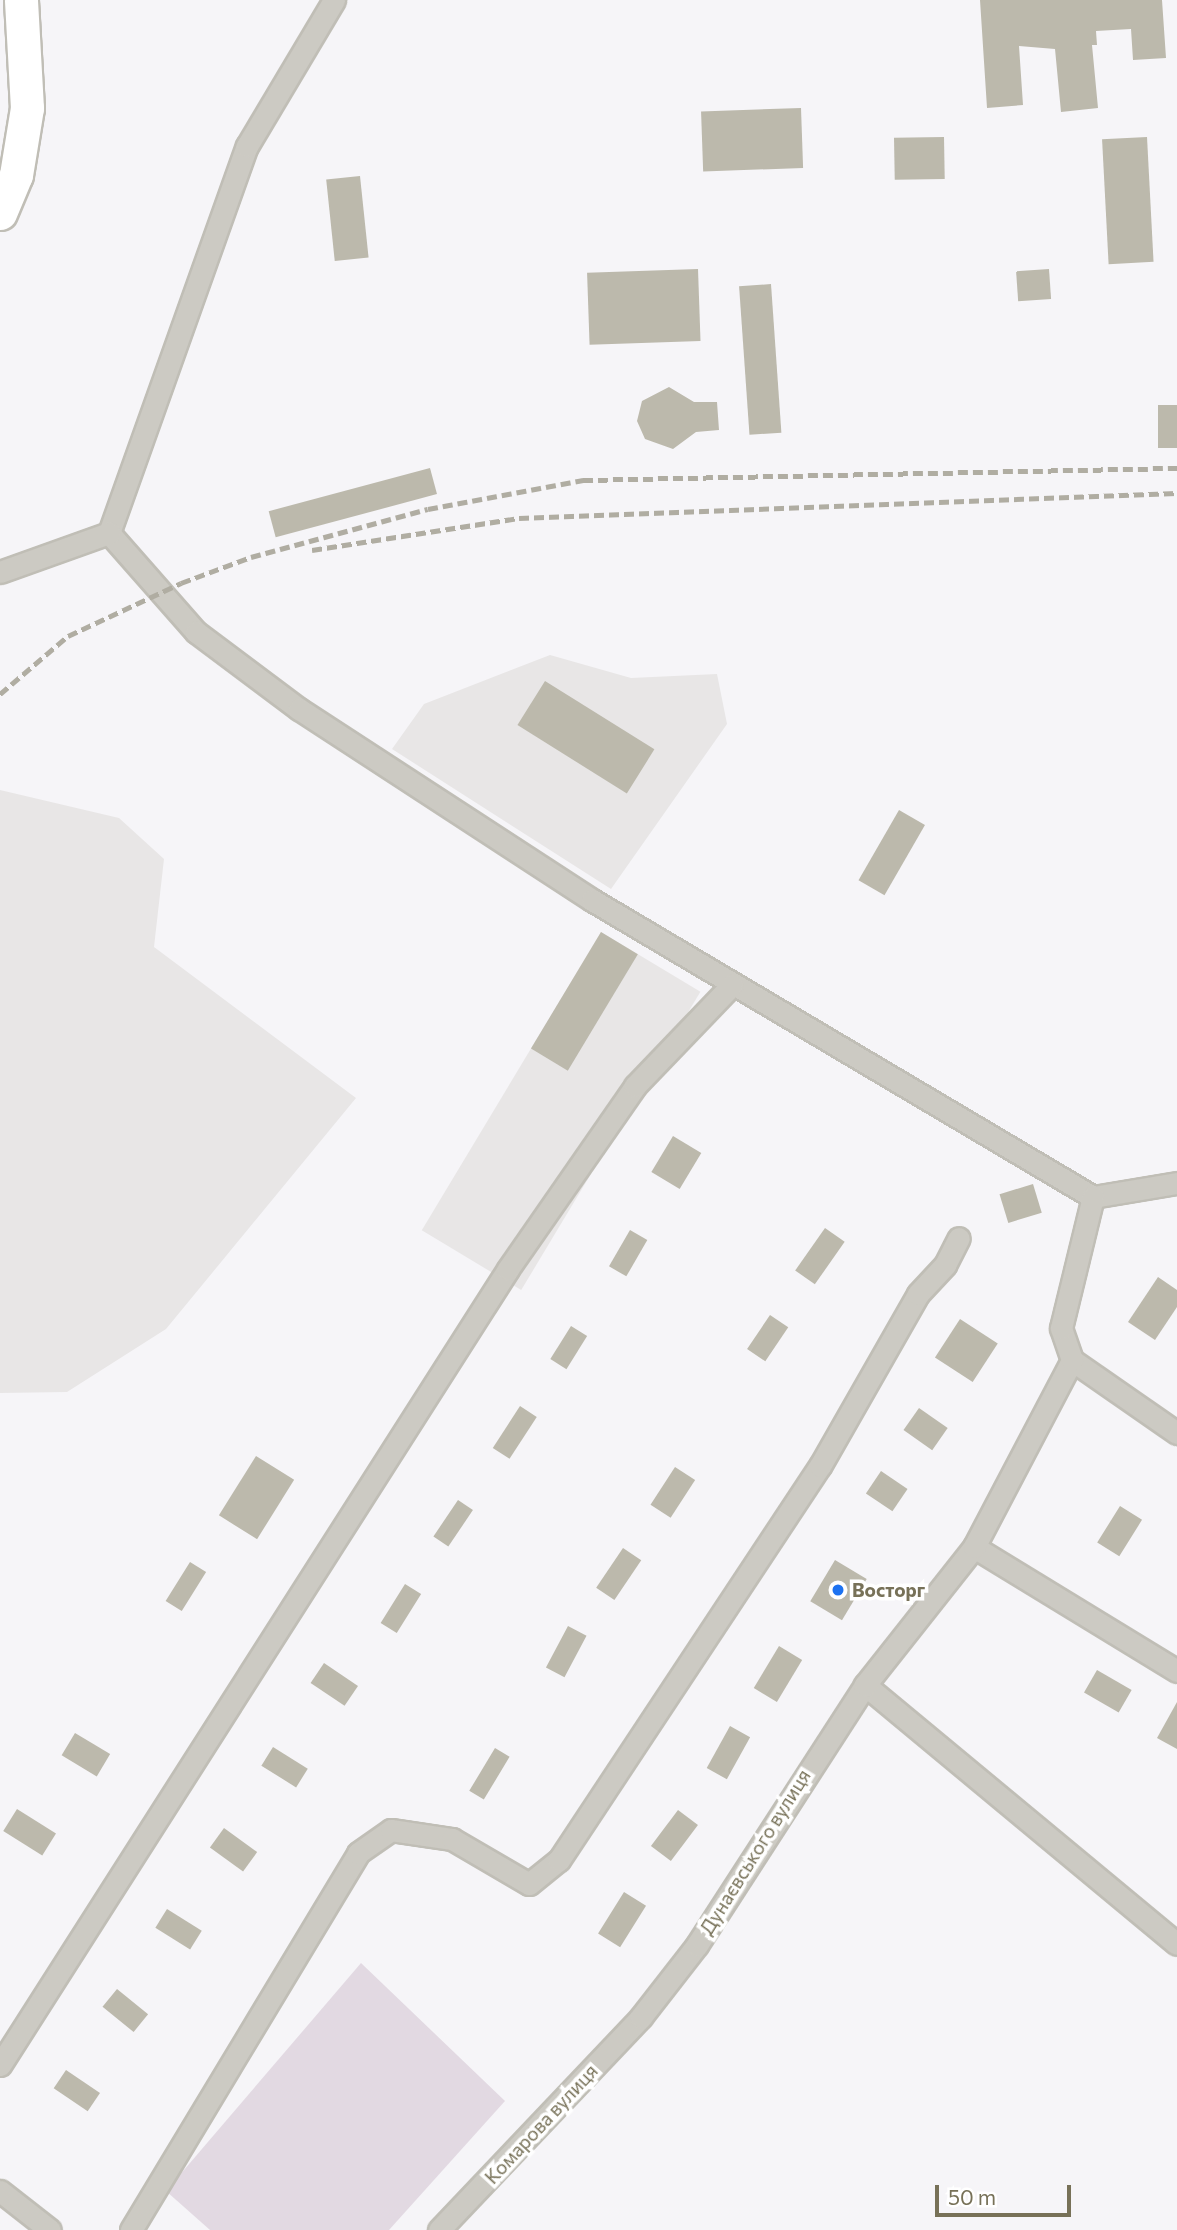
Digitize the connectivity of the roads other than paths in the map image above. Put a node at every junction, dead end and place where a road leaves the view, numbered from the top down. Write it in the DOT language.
graph roads {
  1 [pos="21,0"];
  2 [pos="334,0"];
  3 [pos="0,213"];
  4 [pos="109,533"];
  5 [pos="0,572"];
  6 [pos="732,985"];
  7 [pos="1177,1183"];
  8 [pos="1093,1197"];
  9 [pos="959,1238"];
  10 [pos="1072,1360"];
  11 [pos="1177,1433"];
  12 [pos="974,1547"];
  13 [pos="1177,1671"];
  14 [pos="865,1685"];
  15 [pos="1177,1944"];
  16 [pos="641,2017"];
  17 [pos="0,2065"];
  18 [pos="0,2191"];
  19 [pos="50,2230"];
  20 [pos="131,2230"];
  21 [pos="439,2230"];
  1 -- 3 [label="main road"];
  2 -- 4 [label="street"];
  4 -- 5 [label="street"];
  4 -- 6 [label="street"];
  6 -- 8 [label="street"];
  6 -- 17 [label="street"];
  7 -- 8 [label="street"];
  8 -- 10 [label="street"];
  9 -- 20 [label="street"];
  10 -- 11 [label="street"];
  10 -- 12 [label="street, Дунаєвського вулиця"];
  12 -- 13 [label="street"];
  12 -- 14 [label="street, Дунаєвського вулиця"];
  14 -- 15 [label="street"];
  14 -- 16 [label="street, Дунаєвського вулиця"];
  16 -- 21 [label="street, Комарова вулиця"];
  18 -- 19 [label="street"];
}
